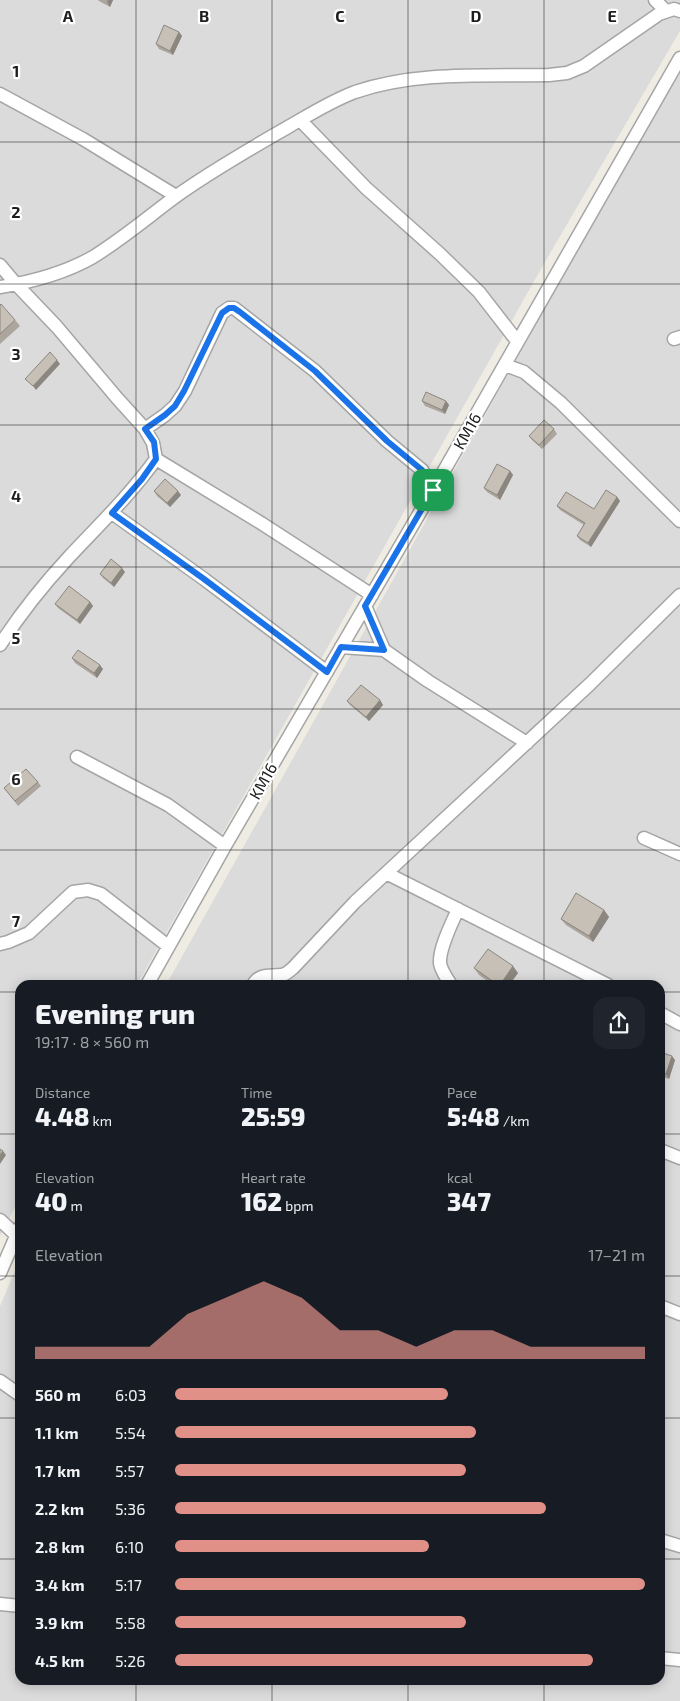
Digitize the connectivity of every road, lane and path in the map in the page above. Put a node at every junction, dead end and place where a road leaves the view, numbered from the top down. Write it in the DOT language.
graph roads {
  1 [pos="655,0"];
  2 [pos="666,11"];
  3 [pos="680,11"];
  4 [pos="680,58"];
  5 [pos="676,75"];
  6 [pos="0,94"];
  7 [pos="300,120"];
  8 [pos="176,196"];
  9 [pos="0,265"];
  10 [pos="16,284"];
  11 [pos="0,287"];
  12 [pos="518,341"];
  13 [pos="505,365"];
  14 [pos="145,429"];
  15 [pos="156,459"];
  16 [pos="433,490"];
  17 [pos="112,513"];
  18 [pos="680,521"];
  19 [pos="680,595"];
  20 [pos="368,600"];
  21 [pos="0,645"];
  22 [pos="341,647"];
  23 [pos="384,650"];
  24 [pos="327,672"];
  25 [pos="526,743"];
  26 [pos="77,757"];
  27 [pos="644,838"];
  28 [pos="225,846"];
  29 [pos="680,854"];
  30 [pos="386,874"];
  31 [pos="458,909"];
  32 [pos="0,944"];
  33 [pos="168,946"];
  34 [pos="150,980"];
  35 [pos="257,980"];
  36 [pos="448,980"];
  37 [pos="598,980"];
  38 [pos="665,1016"];
  39 [pos="680,1024"];
  40 [pos="665,1152"];
  41 [pos="680,1158"];
  42 [pos="0,1220"];
  43 [pos="15,1229"];
  44 [pos="14,1255"];
  45 [pos="0,1273"];
  46 [pos="665,1308"];
  47 [pos="680,1314"];
  48 [pos="0,1381"];
  49 [pos="15,1392"];
  50 [pos="665,1542"];
  51 [pos="680,1546"];
  52 [pos="0,1604"];
  53 [pos="15,1606"];
  54 [pos="665,1658"];
  55 [pos="680,1660"];
  1 -- 2 [label="street"];
  2 -- 3 [label="street"];
  2 -- 7 [label="street"];
  4 -- 5 [label="street, KM16"];
  5 -- 12 [label="street, KM16"];
  6 -- 8 [label="street"];
  7 -- 8 [label="street"];
  7 -- 12 [label="street"];
  8 -- 10 [label="street"];
  9 -- 10 [label="street"];
  10 -- 11 [label="street"];
  10 -- 14 [label="street"];
  12 -- 13 [label="street, KM16"];
  13 -- 16 [label="street, KM16"];
  13 -- 18 [label="street"];
  14 -- 15 [label="street"];
  14 -- 16 [label="street"];
  15 -- 17 [label="street"];
  15 -- 20 [label="street"];
  16 -- 20 [label="street, KM16"];
  17 -- 21 [label="street"];
  17 -- 24 [label="street"];
  19 -- 25 [label="street"];
  20 -- 22 [label="street, KM16"];
  20 -- 23 [label="street"];
  22 -- 23 [label="street"];
  22 -- 24 [label="street, KM16"];
  23 -- 25 [label="street"];
  24 -- 28 [label="street, KM16"];
  25 -- 30 [label="street"];
  26 -- 28 [label="street"];
  27 -- 29 [label="street"];
  28 -- 33 [label="street, KM16"];
  30 -- 31 [label="street"];
  30 -- 35 [label="street"];
  31 -- 36 [label="street"];
  31 -- 37 [label="street"];
  32 -- 33 [label="street"];
  33 -- 34 [label="street, KM16"];
  38 -- 39 [label="street"];
  40 -- 41 [label="street"];
  42 -- 43 [label="street"];
  44 -- 45 [label="street"];
  46 -- 47 [label="street"];
  48 -- 49 [label="street"];
  50 -- 51 [label="street"];
  52 -- 53 [label="street"];
  54 -- 55 [label="street"];
}
